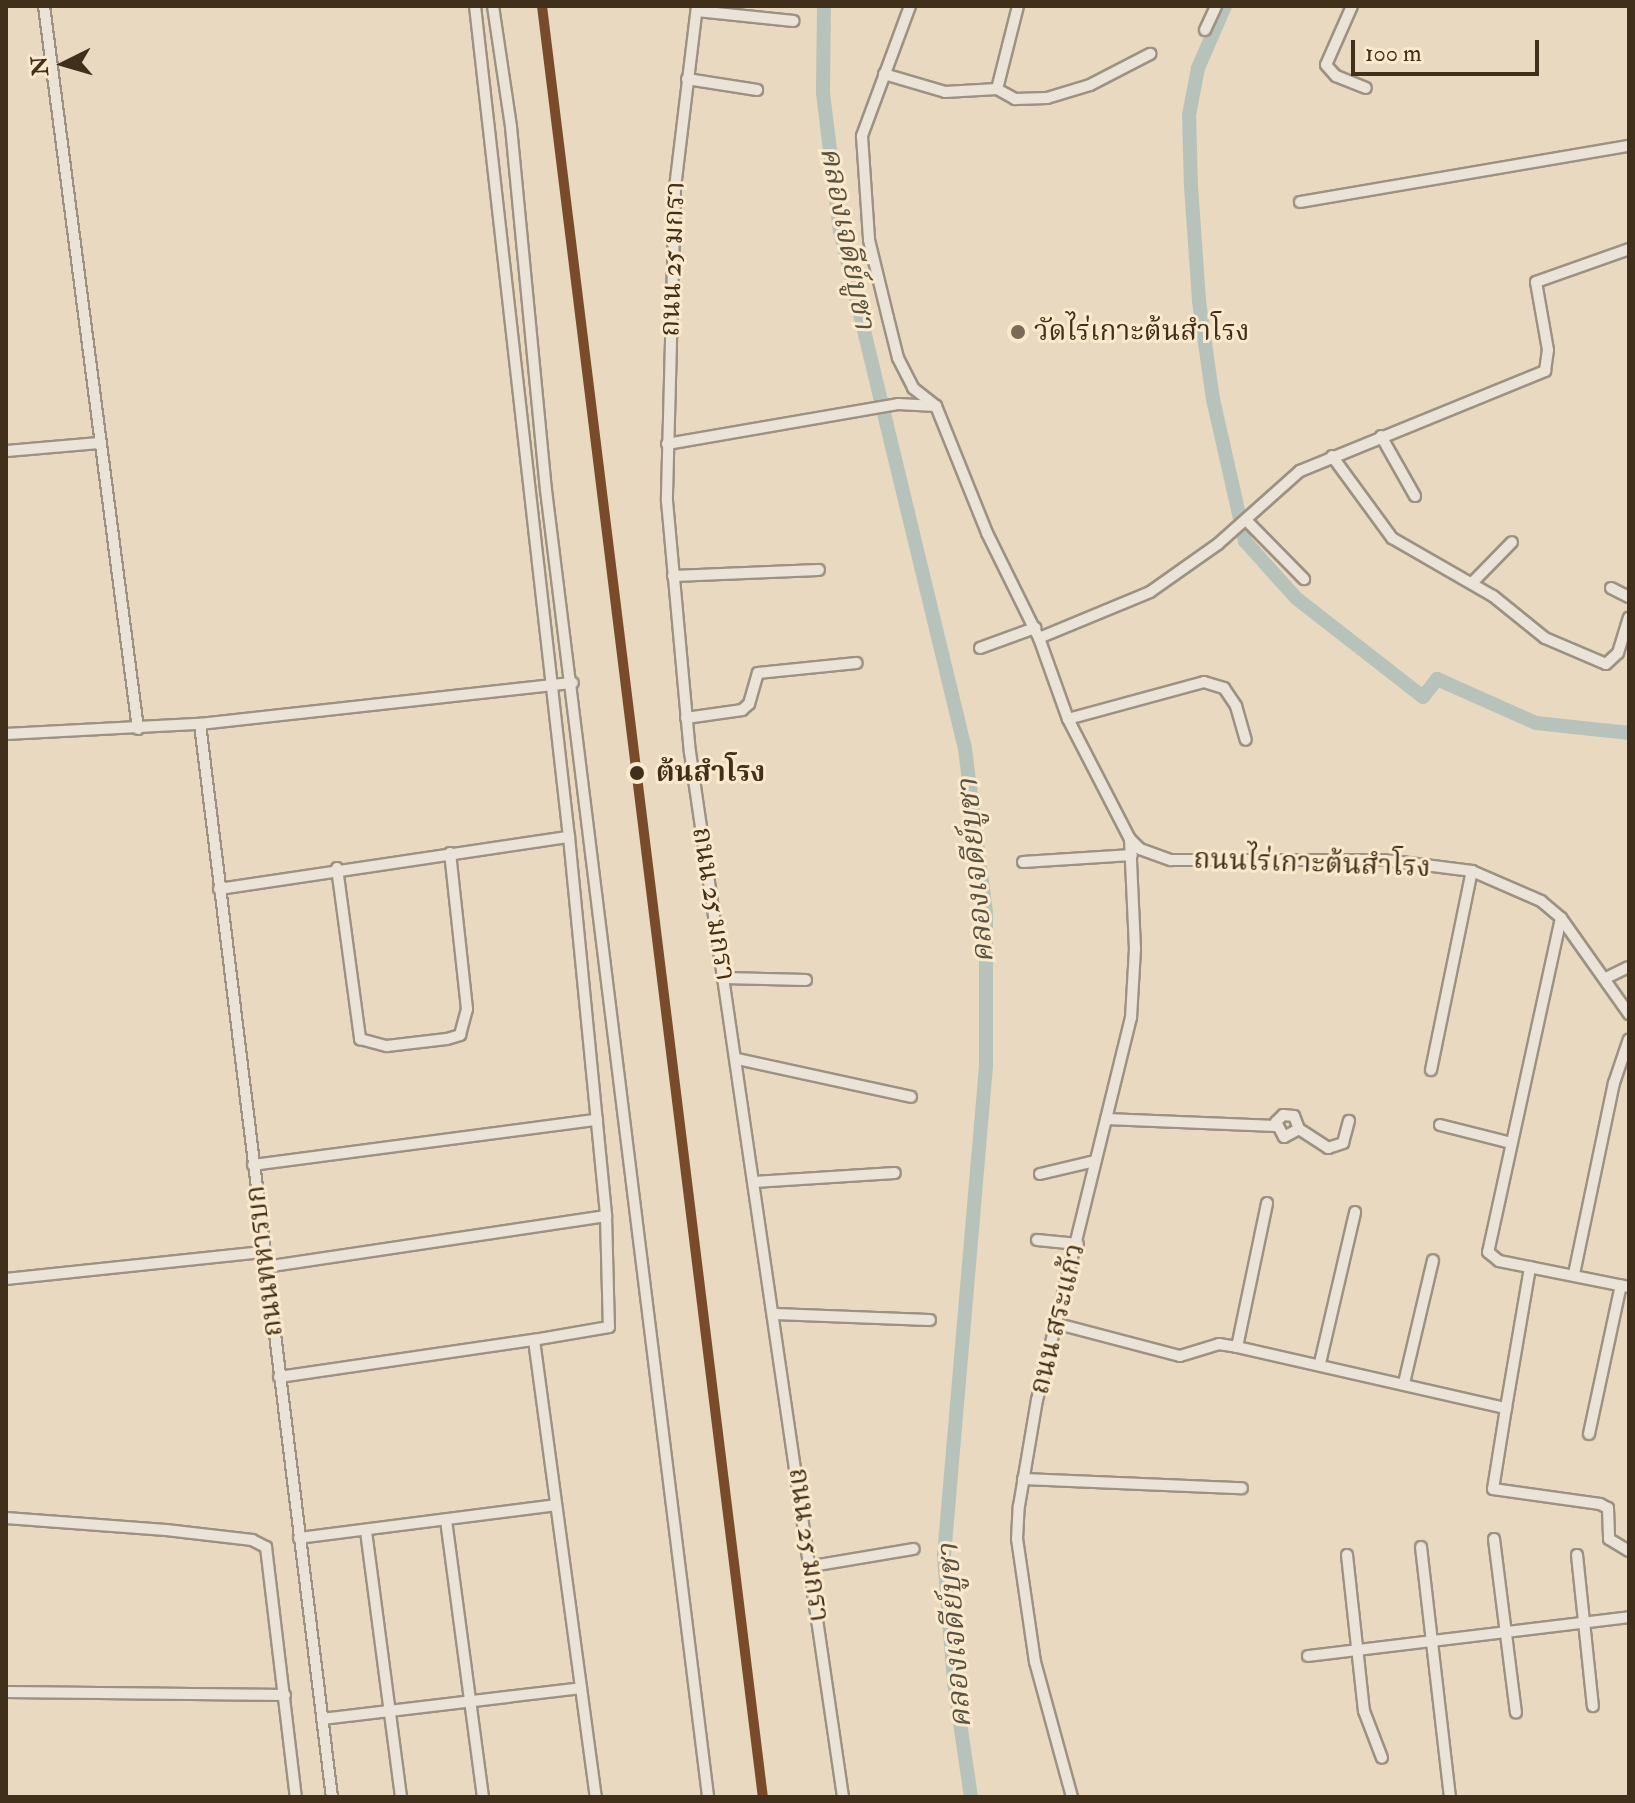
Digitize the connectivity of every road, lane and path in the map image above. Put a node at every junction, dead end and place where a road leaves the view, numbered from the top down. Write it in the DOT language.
graph roads {
  1 [pos="44,6"];
  2 [pos="475,6"];
  3 [pos="493,6"];
  4 [pos="910,6"];
  5 [pos="1018,6"];
  6 [pos="1216,6"];
  7 [pos="1352,6"];
  8 [pos="697,8"];
  9 [pos="793,21"];
  10 [pos="1205,30"];
  11 [pos="1150,54"];
  12 [pos="884,74"];
  13 [pos="687,79"];
  14 [pos="1366,88"];
  15 [pos="997,89"];
  16 [pos="757,90"];
  17 [pos="1629,146"];
  18 [pos="1300,202"];
  19 [pos="1629,249"];
  20 [pos="936,406"];
  21 [pos="1381,436"];
  22 [pos="100,443"];
  23 [pos="667,444"];
  24 [pos="6,451"];
  25 [pos="1332,456"];
  26 [pos="1415,496"];
  27 [pos="1245,521"];
  28 [pos="1512,542"];
  29 [pos="819,570"];
  30 [pos="673,576"];
  31 [pos="1304,579"];
  32 [pos="1472,583"];
  33 [pos="1611,588"];
  34 [pos="1629,597"];
  35 [pos="1629,618"];
  36 [pos="1037,633"];
  37 [pos="980,648"];
  38 [pos="856,663"];
  39 [pos="573,683"];
  40 [pos="552,684"];
  41 [pos="686,718"];
  42 [pos="1068,719"];
  43 [pos="200,724"];
  44 [pos="138,729"];
  45 [pos="6,734"];
  46 [pos="1246,740"];
  47 [pos="569,837"];
  48 [pos="1130,839"];
  49 [pos="450,853"];
  50 [pos="1132,855"];
  51 [pos="1023,862"];
  52 [pos="337,868"];
  53 [pos="1472,871"];
  54 [pos="219,889"];
  55 [pos="1561,918"];
  56 [pos="1629,967"];
  57 [pos="724,978"];
  58 [pos="1606,978"];
  59 [pos="806,980"];
  60 [pos="1629,1013"];
  61 [pos="1629,1039"];
  62 [pos="737,1059"];
  63 [pos="1431,1070"];
  64 [pos="911,1097"];
  65 [pos="1106,1119"];
  66 [pos="597,1120"];
  67 [pos="1349,1121"];
  68 [pos="1440,1125"];
  69 [pos="1276,1126"];
  70 [pos="1299,1129"];
  71 [pos="1511,1143"];
  72 [pos="1095,1161"];
  73 [pos="253,1165"];
  74 [pos="895,1173"];
  75 [pos="1040,1174"];
  76 [pos="754,1182"];
  77 [pos="1267,1203"];
  78 [pos="1355,1212"];
  79 [pos="606,1216"];
  80 [pos="1037,1240"];
  81 [pos="1078,1244"];
  82 [pos="263,1252"];
  83 [pos="1433,1260"];
  84 [pos="265,1267"];
  85 [pos="1530,1267"];
  86 [pos="1574,1274"];
  87 [pos="6,1279"];
  88 [pos="1625,1286"];
  89 [pos="774,1314"];
  90 [pos="930,1320"];
  91 [pos="1058,1324"];
  92 [pos="534,1340"];
  93 [pos="1237,1347"];
  94 [pos="1320,1363"];
  95 [pos="279,1377"];
  96 [pos="1404,1383"];
  97 [pos="1506,1408"];
  98 [pos="1589,1434"];
  99 [pos="1023,1479"];
  100 [pos="1242,1488"];
  101 [pos="556,1505"];
  102 [pos="6,1518"];
  103 [pos="446,1520"];
  104 [pos="366,1531"];
  105 [pos="299,1538"];
  106 [pos="1494,1539"];
  107 [pos="1421,1547"];
  108 [pos="914,1549"];
  109 [pos="1629,1551"];
  110 [pos="1347,1555"];
  111 [pos="1577,1555"];
  112 [pos="812,1566"];
  113 [pos="1629,1617"];
  114 [pos="1585,1622"];
  115 [pos="1506,1632"];
  116 [pos="1432,1642"];
  117 [pos="1358,1650"];
  118 [pos="1308,1656"];
  119 [pos="581,1688"];
  120 [pos="6,1692"];
  121 [pos="285,1695"];
  122 [pos="470,1701"];
  123 [pos="1593,1706"];
  124 [pos="390,1711"];
  125 [pos="1516,1713"];
  126 [pos="322,1719"];
  127 [pos="1382,1758"];
  128 [pos="296,1797"];
  129 [pos="332,1797"];
  130 [pos="401,1797"];
  131 [pos="483,1797"];
  132 [pos="596,1797"];
  133 [pos="708,1797"];
  134 [pos="843,1797"];
  135 [pos="1072,1797"];
  136 [pos="1450,1797"];
  1 -- 22 [label="street"];
  2 -- 40 [label="street"];
  3 -- 39 [label="street"];
  4 -- 12 [label="street"];
  5 -- 15 [label="street"];
  6 -- 10 [label="street"];
  7 -- 14 [label="street"];
  8 -- 9 [label="street"];
  8 -- 13 [label="street, ถนน 25 มกรา"];
  11 -- 15 [label="street"];
  12 -- 15 [label="street"];
  12 -- 20 [label="street"];
  13 -- 16 [label="street"];
  13 -- 23 [label="street, ถนน 25 มกรา"];
  17 -- 18 [label="street"];
  19 -- 21 [label="street"];
  20 -- 23 [label="street"];
  20 -- 36 [label="street"];
  21 -- 25 [label="street"];
  21 -- 26 [label="street"];
  22 -- 24 [label="street"];
  22 -- 44 [label="street"];
  23 -- 30 [label="street, ถนน 25 มกรา"];
  25 -- 27 [label="street"];
  25 -- 32 [label="street"];
  27 -- 31 [label="street"];
  27 -- 36 [label="street"];
  28 -- 32 [label="street"];
  29 -- 30 [label="street"];
  30 -- 41 [label="street, ถนน 25 มกรา"];
  32 -- 35 [label="street"];
  33 -- 34 [label="street"];
  36 -- 37 [label="street"];
  36 -- 42 [label="street"];
  38 -- 41 [label="street"];
  39 -- 40 [label="street"];
  39 -- 133 [label="street"];
  40 -- 43 [label="street"];
  40 -- 47 [label="street"];
  41 -- 57 [label="street, ถนน 25 มกรา"];
  42 -- 46 [label="street"];
  42 -- 48 [label="street"];
  43 -- 44 [label="street"];
  43 -- 54 [label="street, ถนนทหารบก"];
  44 -- 45 [label="street"];
  47 -- 49 [label="street"];
  47 -- 66 [label="street"];
  48 -- 50 [label="street, ถนน สระแก้ว"];
  48 -- 53 [label="street, ถนนไร่เกาะต้นสำโรง"];
  49 -- 52 [label="street"];
  49 -- 52 [label="street"];
  50 -- 51 [label="street"];
  50 -- 65 [label="street, ถนน สระแก้ว"];
  52 -- 54 [label="street"];
  53 -- 55 [label="street, ถนนไร่เกาะต้นสำโรง"];
  53 -- 63 [label="street"];
  54 -- 73 [label="street, ถนนทหารบก"];
  55 -- 58 [label="street, ถนนไร่เกาะต้นสำโรง"];
  55 -- 71 [label="street"];
  56 -- 58 [label="street"];
  57 -- 59 [label="street"];
  57 -- 62 [label="street, ถนน 25 มกรา"];
  58 -- 60 [label="street, ถนนไร่เกาะต้นสำโรง"];
  61 -- 86 [label="street"];
  62 -- 64 [label="street"];
  62 -- 76 [label="street, ถนน 25 มกรา"];
  65 -- 69 [label="street"];
  65 -- 72 [label="street, ถนน สระแก้ว"];
  66 -- 73 [label="street"];
  66 -- 79 [label="street"];
  67 -- 70 [label="street"];
  68 -- 71 [label="street"];
  69 -- 70 [label="street"];
  69 -- 70 [label="street"];
  71 -- 85 [label="street"];
  72 -- 75 [label="street"];
  72 -- 81 [label="street, ถนน สระแก้ว"];
  73 -- 82 [label="street, ถนนทหารบก"];
  74 -- 76 [label="street"];
  76 -- 89 [label="street, ถนน 25 มกรา"];
  77 -- 93 [label="street"];
  78 -- 94 [label="street"];
  79 -- 84 [label="street"];
  79 -- 92 [label="street"];
  80 -- 81 [label="street"];
  81 -- 91 [label="street, ถนน สระแก้ว"];
  82 -- 84 [label="street, ถนนทหารบก"];
  82 -- 87 [label="street"];
  83 -- 96 [label="street"];
  84 -- 95 [label="street, ถนนทหารบก"];
  85 -- 86 [label="street"];
  85 -- 97 [label="street"];
  86 -- 88 [label="street"];
  88 -- 98 [label="street"];
  89 -- 90 [label="street"];
  89 -- 112 [label="street, ถนน 25 มกรา"];
  91 -- 93 [label="street"];
  91 -- 99 [label="street, ถนน สระแก้ว"];
  92 -- 95 [label="street"];
  92 -- 101 [label="street"];
  93 -- 94 [label="street"];
  94 -- 96 [label="street"];
  95 -- 105 [label="street, ถนนทหารบก"];
  96 -- 97 [label="street"];
  97 -- 109 [label="street"];
  99 -- 100 [label="street"];
  99 -- 135 [label="street, ถนน สระแก้ว"];
  101 -- 103 [label="street"];
  101 -- 119 [label="street"];
  102 -- 121 [label="street"];
  103 -- 104 [label="street"];
  103 -- 122 [label="street"];
  104 -- 105 [label="street"];
  104 -- 124 [label="street"];
  105 -- 126 [label="street, ถนนทหารบก"];
  106 -- 115 [label="street"];
  107 -- 116 [label="street"];
  108 -- 112 [label="street"];
  110 -- 117 [label="street"];
  111 -- 114 [label="street"];
  112 -- 134 [label="street, ถนน 25 มกรา"];
  113 -- 114 [label="street"];
  114 -- 115 [label="street"];
  114 -- 123 [label="street"];
  115 -- 116 [label="street"];
  115 -- 125 [label="street"];
  116 -- 117 [label="street"];
  116 -- 136 [label="street"];
  117 -- 118 [label="street"];
  117 -- 127 [label="street"];
  119 -- 122 [label="street"];
  119 -- 132 [label="street"];
  120 -- 121 [label="street"];
  121 -- 128 [label="street"];
  122 -- 124 [label="street"];
  122 -- 131 [label="street"];
  124 -- 126 [label="street"];
  124 -- 130 [label="street"];
  126 -- 129 [label="street, ถนนทหารบก"];
}
